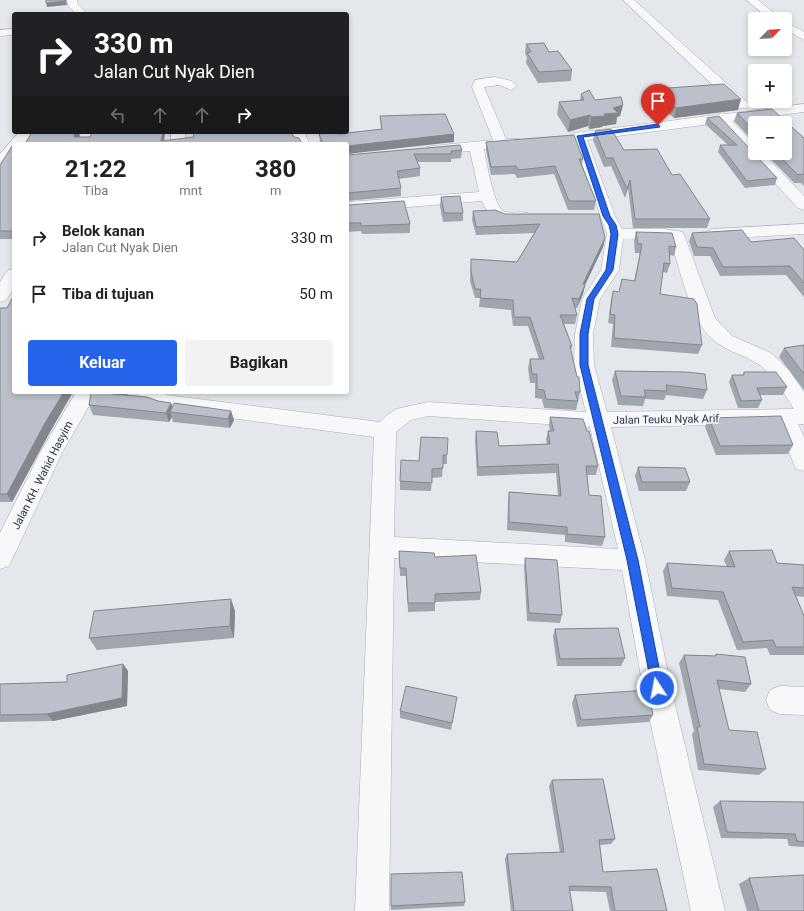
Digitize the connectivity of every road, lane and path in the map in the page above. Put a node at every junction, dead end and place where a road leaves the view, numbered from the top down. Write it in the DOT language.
graph roads {
  1 [pos="72,0"];
  2 [pos="628,0"];
  3 [pos="751,0"];
  4 [pos="81,12"];
  5 [pos="767,12"];
  6 [pos="792,28"];
  7 [pos="12,32"];
  8 [pos="0,33"];
  9 [pos="804,36"];
  10 [pos="511,86"];
  11 [pos="804,108"];
  12 [pos="752,114"];
  13 [pos="721,117"];
  14 [pos="24,134"];
  15 [pos="525,141"];
  16 [pos="18,142"];
  17 [pos="502,143"];
  18 [pos="476,146"];
  19 [pos="748,146"];
  20 [pos="12,149"];
  21 [pos="419,152"];
  22 [pos="762,160"];
  23 [pos="0,163"];
  24 [pos="488,196"];
  25 [pos="804,205"];
  26 [pos="349,207"];
  27 [pos="536,216"];
  28 [pos="604,222"];
  29 [pos="804,229"];
  30 [pos="677,234"];
  31 [pos="86,394"];
  32 [pos="149,394"];
  33 [pos="804,408"];
  34 [pos="794,416"];
  35 [pos="599,420"];
  36 [pos="385,431"];
  37 [pos="804,463"];
  38 [pos="382,546"];
  39 [pos="0,559"];
  40 [pos="633,560"];
  41 [pos="372,911"];
  42 [pos="708,911"];
  1 -- 4 [label="street"];
  2 -- 12 [label="street"];
  3 -- 5 [label="street"];
  6 -- 9 [label="street"];
  7 -- 8 [label="street"];
  10 -- 17 [label="street"];
  11 -- 12 [label="street"];
  12 -- 13 [label="street"];
  13 -- 19 [label="street"];
  13 -- 28 [label="street"];
  14 -- 16 [label="street"];
  15 -- 17 [label="street"];
  17 -- 18 [label="street"];
  18 -- 21 [label="street"];
  18 -- 24 [label="street"];
  20 -- 23 [label="street"];
  22 -- 25 [label="street"];
  24 -- 26 [label="street"];
  24 -- 27 [label="street"];
  28 -- 30 [label="street"];
  28 -- 35 [label="street"];
  29 -- 30 [label="street"];
  30 -- 33 [label="street"];
  31 -- 39 [label="street, Jalan KH. Wahid Hasyim"];
  32 -- 36 [label="street"];
  34 -- 35 [label="street, Jalan Teuku Nyak Arif"];
  34 -- 37 [label="street"];
  35 -- 36 [label="street, Jalan Teuku Nyak Arif"];
  35 -- 40 [label="street"];
  36 -- 38 [label="street"];
  38 -- 40 [label="street"];
  38 -- 41 [label="street"];
  40 -- 42 [label="street"];
}
